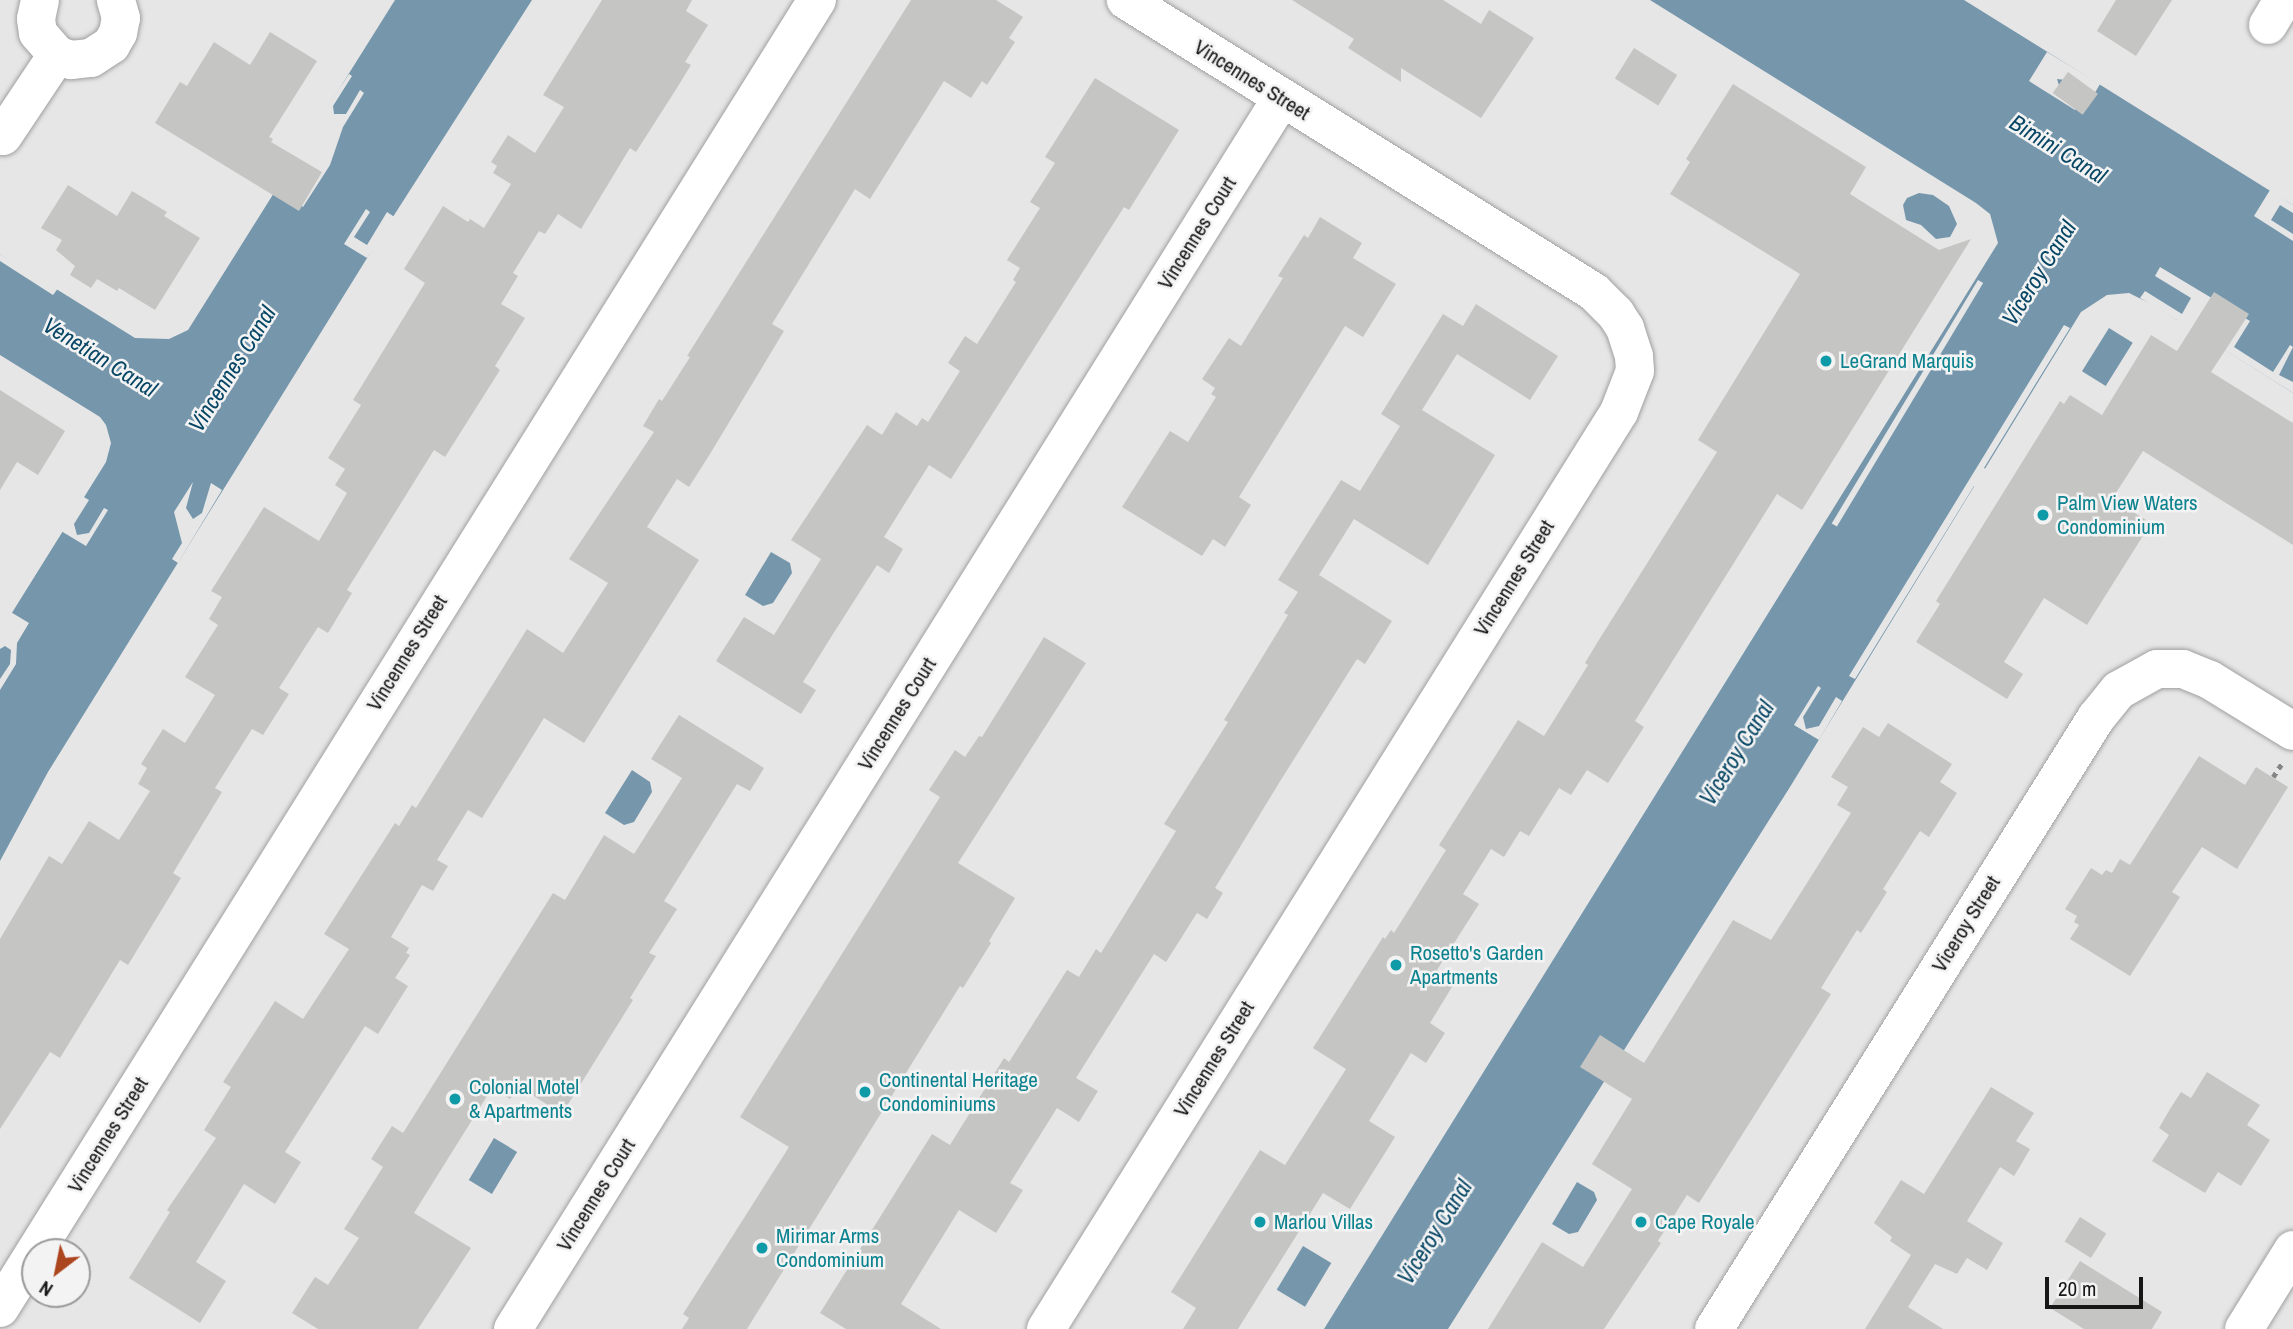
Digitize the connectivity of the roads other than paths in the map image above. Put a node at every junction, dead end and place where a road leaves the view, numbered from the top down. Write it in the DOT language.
graph roads {
  1 [pos="40,0"];
  2 [pos="116,0"];
  3 [pos="817,0"];
  4 [pos="1126,0"];
  5 [pos="57,55"];
  6 [pos="1281,99"];
  7 [pos="3,136"];
  8 [pos="2293,731"];
  9 [pos="2293,1250"];
  10 [pos="0,1308"];
  11 [pos="0,1317"];
  12 [pos="19,1329"];
  13 [pos="513,1329"];
  14 [pos="1046,1329"];
  15 [pos="1714,1329"];
  16 [pos="2244,1329"];
  1 -- 5 [label="street"];
  2 -- 5 [label="street"];
  3 -- 10 [label="street, Vincennes Street"];
  4 -- 6 [label="street, Vincennes Street"];
  5 -- 7 [label="street"];
  6 -- 13 [label="street, Vincennes Court"];
  6 -- 14 [label="street, Vincennes Street"];
  8 -- 15 [label="street, Viceroy Street"];
  9 -- 16 [label="street"];
  11 -- 12 [label="street"];
}
